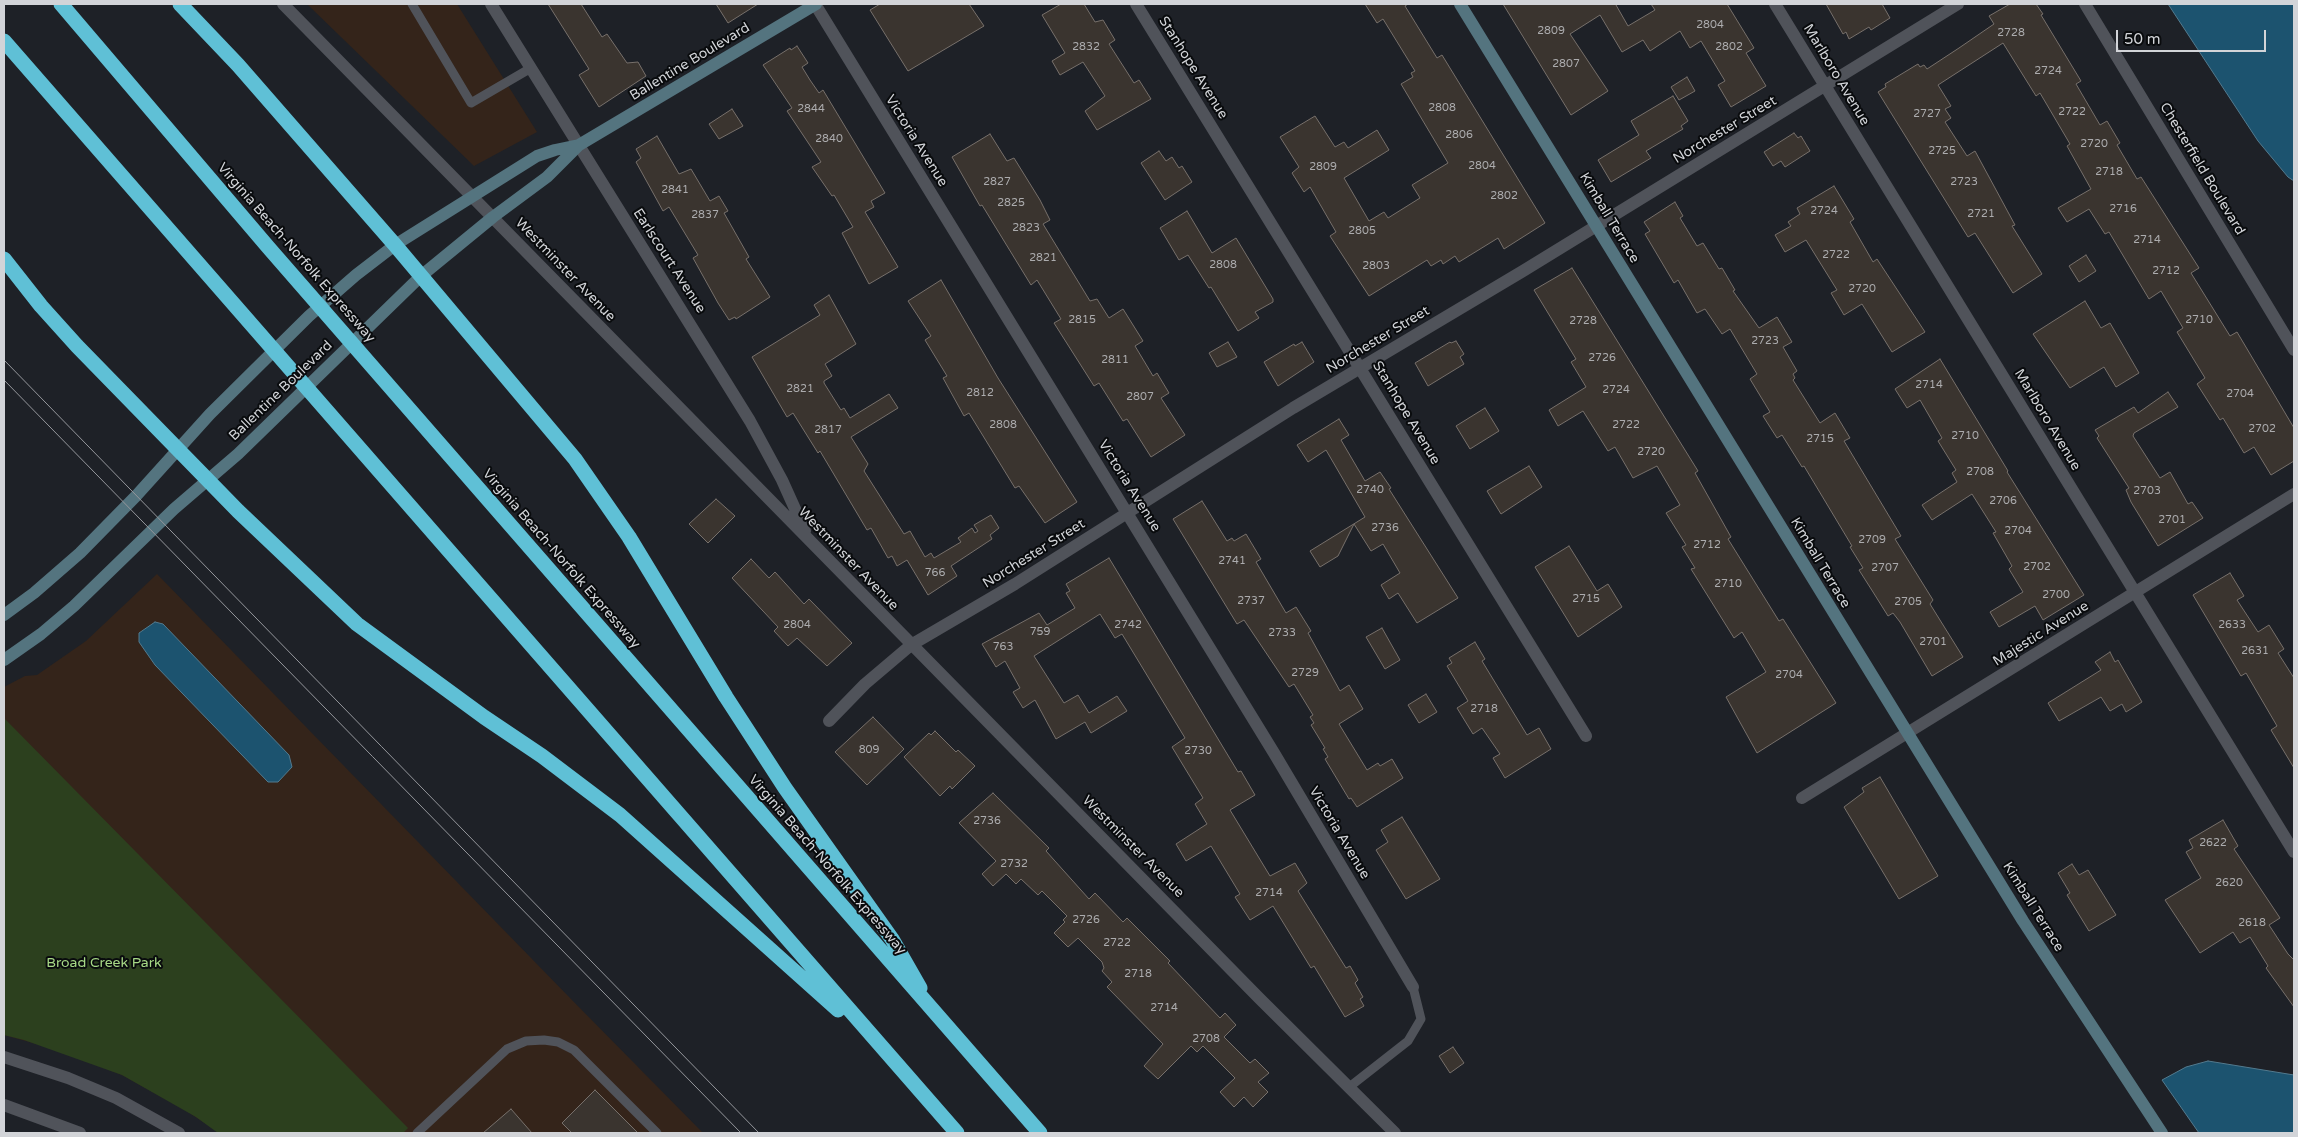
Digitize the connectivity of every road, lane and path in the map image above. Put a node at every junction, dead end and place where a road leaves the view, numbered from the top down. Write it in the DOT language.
graph roads {
  1 [pos="61,4"];
  2 [pos="180,4"];
  3 [pos="283,4"];
  4 [pos="412,4"];
  5 [pos="491,4"];
  6 [pos="816,4"];
  7 [pos="1136,4"];
  8 [pos="1460,4"];
  9 [pos="1775,4"];
  10 [pos="1958,4"];
  11 [pos="2085,4"];
  12 [pos="4,41"];
  13 [pos="531,68"];
  14 [pos="1826,86"];
  15 [pos="579,145"];
  16 [pos="472,196"];
  17 [pos="493,217"];
  18 [pos="1596,226"];
  19 [pos="395,245"];
  20 [pos="4,259"];
  21 [pos="422,276"];
  22 [pos="2294,350"];
  23 [pos="1361,368"];
  24 [pos="178,448"];
  25 [pos="209,480"];
  26 [pos="2294,494"];
  27 [pos="1128,513"];
  28 [pos="809,541"];
  29 [pos="2135,592"];
  30 [pos="4,615"];
  31 [pos="911,645"];
  32 [pos="4,660"];
  33 [pos="829,721"];
  34 [pos="1908,734"];
  35 [pos="1586,736"];
  36 [pos="1802,798"];
  37 [pos="2294,852"];
  38 [pos="1413,986"];
  39 [pos="937,1018"];
  40 [pos="885,1053"];
  41 [pos="4,1057"];
  42 [pos="1348,1088"];
  43 [pos="4,1105"];
  44 [pos="80,1133"];
  45 [pos="178,1133"];
  46 [pos="417,1133"];
  47 [pos="657,1133"];
  48 [pos="957,1133"];
  49 [pos="1040,1133"];
  50 [pos="1395,1133"];
  51 [pos="2162,1133"];
  1 -- 39 [label="highway, Virginia Beach-Norfolk Expressway"];
  2 -- 19 [label="highway"];
  3 -- 16 [label="street, Westminster Avenue"];
  4 -- 13 [label="lane"];
  5 -- 13 [label="street, Earlscourt Avenue"];
  6 -- 15 [label="street, Ballentine Boulevard"];
  6 -- 27 [label="street, Victoria Avenue"];
  7 -- 23 [label="street, Stanhope Avenue"];
  8 -- 18 [label="street, Kimball Terrace"];
  9 -- 14 [label="street, Marlboro Avenue"];
  10 -- 14 [label="street, Norchester Street"];
  11 -- 22 [label="street, Chesterfield Boulevard"];
  12 -- 40 [label="highway"];
  13 -- 15 [label="street, Earlscourt Avenue"];
  14 -- 18 [label="street, Norchester Street"];
  14 -- 29 [label="street, Marlboro Avenue"];
  15 -- 16 [label="street, Ballentine Boulevard"];
  15 -- 17 [label="street, Ballentine Boulevard"];
  15 -- 28 [label="street, Earlscourt Avenue"];
  16 -- 17 [label="street, Westminster Avenue"];
  16 -- 19 [label="street, Ballentine Boulevard"];
  17 -- 21 [label="street, Ballentine Boulevard"];
  17 -- 28 [label="street, Westminster Avenue"];
  18 -- 23 [label="street, Norchester Street"];
  18 -- 34 [label="street, Kimball Terrace"];
  19 -- 21 [label="highway"];
  19 -- 24 [label="street, Ballentine Boulevard"];
  20 -- 24 [label="highway"];
  21 -- 25 [label="street, Ballentine Boulevard"];
  21 -- 39 [label="highway"];
  23 -- 27 [label="street, Norchester Street"];
  23 -- 35 [label="street, Stanhope Avenue"];
  24 -- 25 [label="highway"];
  24 -- 30 [label="street, Ballentine Boulevard"];
  25 -- 32 [label="street, Ballentine Boulevard"];
  25 -- 40 [label="highway"];
  26 -- 29 [label="street, Majestic Avenue"];
  27 -- 31 [label="street, Norchester Street"];
  27 -- 38 [label="street, Victoria Avenue"];
  28 -- 31 [label="street, Westminster Avenue"];
  29 -- 34 [label="street, Majestic Avenue"];
  29 -- 37 [label="street, Marlboro Avenue"];
  31 -- 33 [label="street, Norchester Street"];
  31 -- 42 [label="street, Westminster Avenue"];
  34 -- 36 [label="street, Majestic Avenue"];
  34 -- 51 [label="street, Kimball Terrace"];
  38 -- 42 [label="lane"];
  39 -- 49 [label="highway, Virginia Beach-Norfolk Expressway"];
  40 -- 48 [label="highway"];
  41 -- 45 [label="street"];
  42 -- 50 [label="street, Westminster Avenue"];
  43 -- 44 [label="street"];
  46 -- 47 [label="lane"];
}
